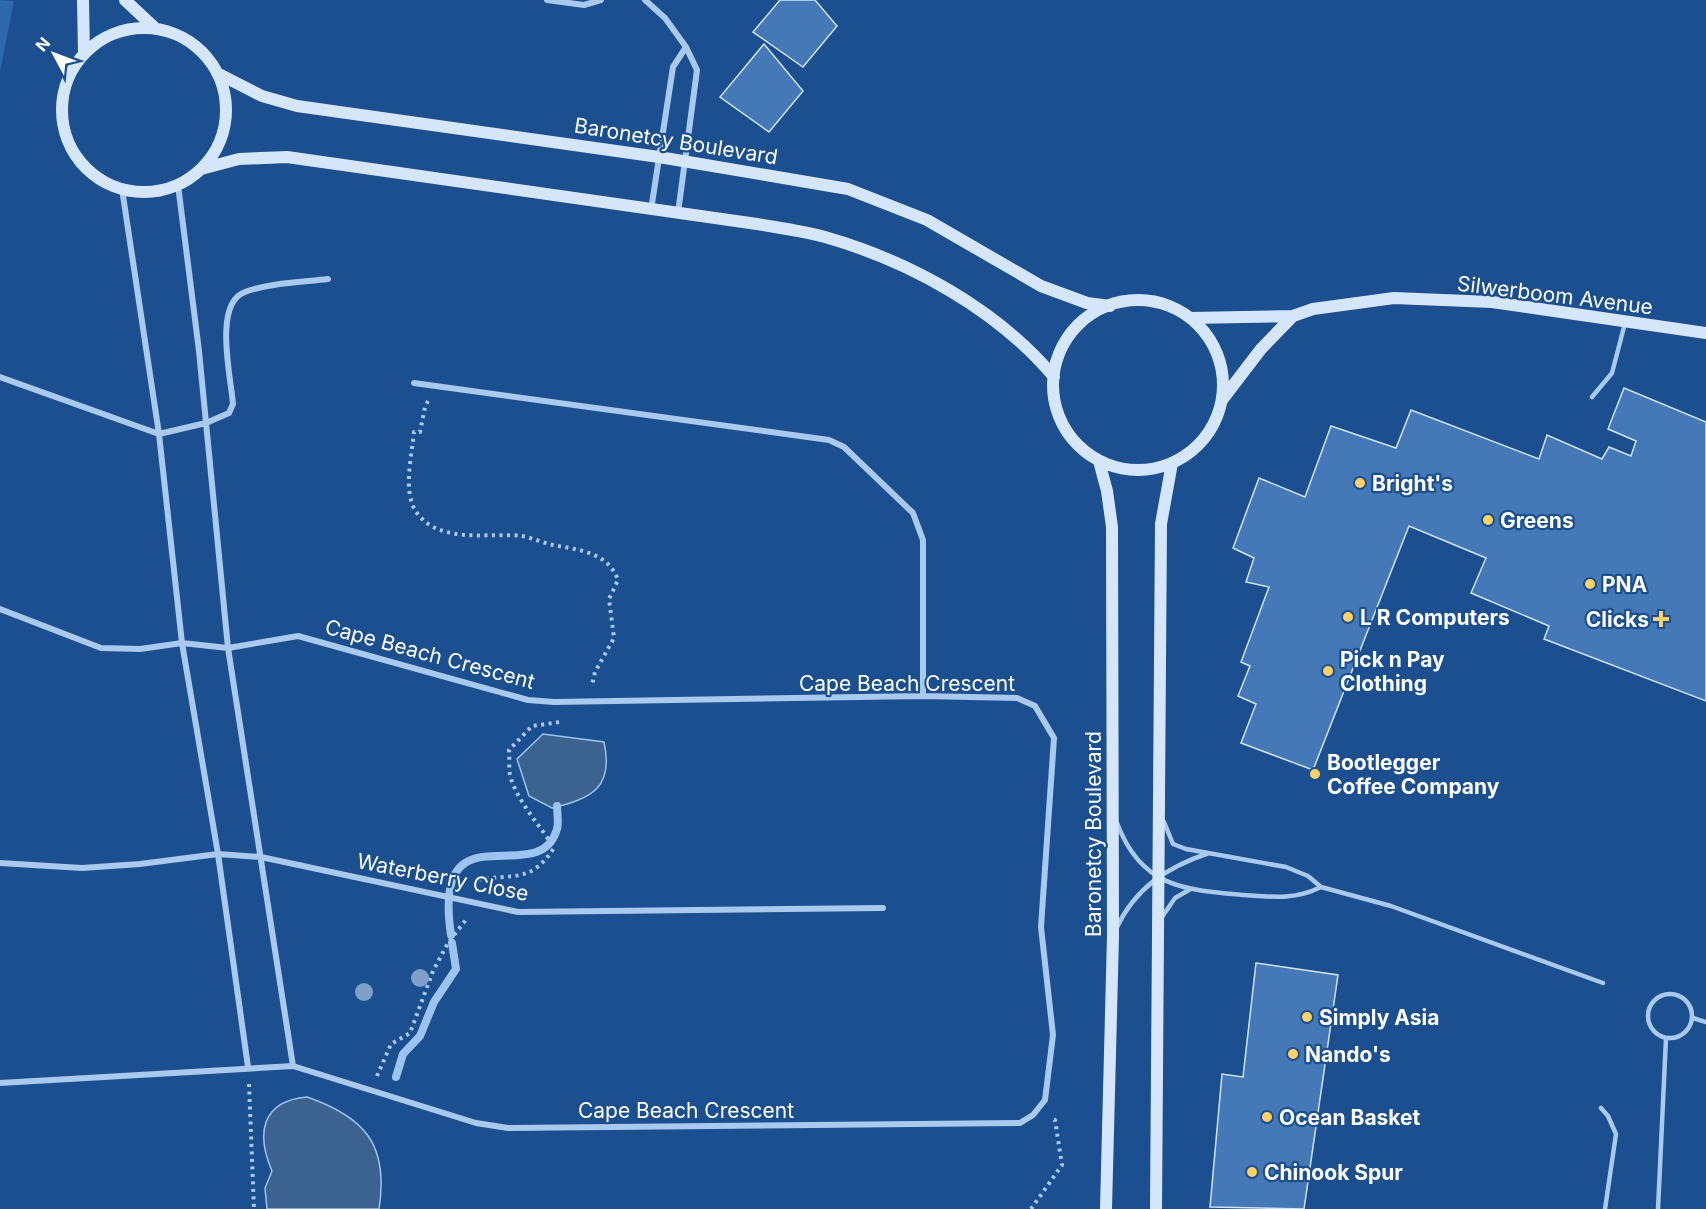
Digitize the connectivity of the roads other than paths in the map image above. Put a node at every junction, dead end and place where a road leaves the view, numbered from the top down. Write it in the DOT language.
graph roads {
  1 [pos="83,0"];
  2 [pos="125,0"];
  3 [pos="547,0"];
  4 [pos="601,0"];
  5 [pos="645,0"];
  6 [pos="156,29"];
  7 [pos="686,47"];
  8 [pos="84,54"];
  9 [pos="217,73"];
  10 [pos="659,157"];
  11 [pos="684,161"];
  12 [pos="201,169"];
  13 [pos="178,185"];
  14 [pos="122,189"];
  15 [pos="651,210"];
  16 [pos="678,214"];
  17 [pos="328,279"];
  18 [pos="1110,306"];
  19 [pos="1293,316"];
  20 [pos="1190,318"];
  21 [pos="1625,323"];
  22 [pos="1706,333"];
  23 [pos="0,377"];
  24 [pos="1054,377"];
  25 [pos="414,382"];
  26 [pos="1592,397"];
  27 [pos="1221,402"];
  28 [pos="206,423"];
  29 [pos="159,434"];
  30 [pos="1099,461"];
  31 [pos="1172,463"];
  32 [pos="0,609"];
  33 [pos="182,643"];
  34 [pos="228,648"];
  35 [pos="923,696"];
  36 [pos="1112,809"];
  37 [pos="1160,811"];
  38 [pos="1210,853"];
  39 [pos="218,854"];
  40 [pos="261,857"];
  41 [pos="0,863"];
  42 [pos="1157,877"];
  43 [pos="1321,887"];
  44 [pos="1189,890"];
  45 [pos="883,908"];
  46 [pos="1156,929"];
  47 [pos="1113,936"];
  48 [pos="1603,983"];
  49 [pos="1693,1018"];
  50 [pos="1706,1022"];
  51 [pos="1666,1038"];
  52 [pos="293,1066"];
  53 [pos="248,1067"];
  54 [pos="0,1083"];
  55 [pos="1601,1107"];
  56 [pos="1106,1209"];
  57 [pos="1156,1209"];
  58 [pos="1605,1209"];
  59 [pos="1658,1209"];
  1 -- 8 [label="street"];
  2 -- 6 [label="street"];
  3 -- 4 [label="street"];
  5 -- 7 [label="street"];
  6 -- 8 [label="street"];
  6 -- 9 [label="street"];
  7 -- 10 [label="street"];
  7 -- 11 [label="street"];
  8 -- 14 [label="street"];
  9 -- 10 [label="street, Baronetcy Boulevard"];
  9 -- 12 [label="street"];
  10 -- 11 [label="street, Baronetcy Boulevard"];
  10 -- 15 [label="street"];
  11 -- 16 [label="street"];
  11 -- 18 [label="street, Baronetcy Boulevard"];
  12 -- 13 [label="street"];
  12 -- 15 [label="street"];
  13 -- 14 [label="street"];
  13 -- 28 [label="street"];
  14 -- 29 [label="street"];
  15 -- 16 [label="street"];
  16 -- 24 [label="street"];
  17 -- 28 [label="street"];
  18 -- 20 [label="street"];
  18 -- 24 [label="street"];
  19 -- 20 [label="street, Silwerboom Avenue"];
  19 -- 21 [label="street, Silwerboom Avenue"];
  19 -- 27 [label="street, Silwerboom Avenue"];
  20 -- 27 [label="street"];
  21 -- 22 [label="street, Silwerboom Avenue"];
  21 -- 26 [label="lane"];
  23 -- 29 [label="street"];
  24 -- 30 [label="street"];
  25 -- 35 [label="street"];
  27 -- 31 [label="street"];
  28 -- 29 [label="street"];
  28 -- 34 [label="street"];
  29 -- 33 [label="street"];
  30 -- 31 [label="street"];
  30 -- 36 [label="street, Baronetcy Boulevard"];
  31 -- 37 [label="street"];
  32 -- 33 [label="street, Cape Beach Crescent"];
  33 -- 34 [label="street, Cape Beach Crescent"];
  33 -- 39 [label="street"];
  34 -- 35 [label="street, Cape Beach Crescent"];
  34 -- 40 [label="street"];
  35 -- 52 [label="street, Cape Beach Crescent"];
  36 -- 42 [label="lane"];
  36 -- 47 [label="street, Baronetcy Boulevard"];
  37 -- 38 [label="lane"];
  37 -- 42 [label="street"];
  38 -- 42 [label="lane"];
  38 -- 43 [label="lane"];
  39 -- 40 [label="street, Waterberry Close"];
  39 -- 41 [label="street, Waterberry Close"];
  39 -- 53 [label="street"];
  40 -- 45 [label="street, Waterberry Close"];
  40 -- 52 [label="street"];
  42 -- 44 [label="lane"];
  42 -- 46 [label="street"];
  42 -- 47 [label="lane"];
  43 -- 44 [label="lane"];
  43 -- 48 [label="lane"];
  44 -- 46 [label="lane"];
  46 -- 57 [label="street"];
  47 -- 56 [label="street, Baronetcy Boulevard"];
  49 -- 50 [label="lane"];
  49 -- 51 [label="lane"];
  49 -- 51 [label="lane"];
  51 -- 59 [label="lane"];
  52 -- 53 [label="street, Cape Beach Crescent"];
  53 -- 54 [label="street, Cape Beach Crescent"];
  55 -- 58 [label="lane"];
}
